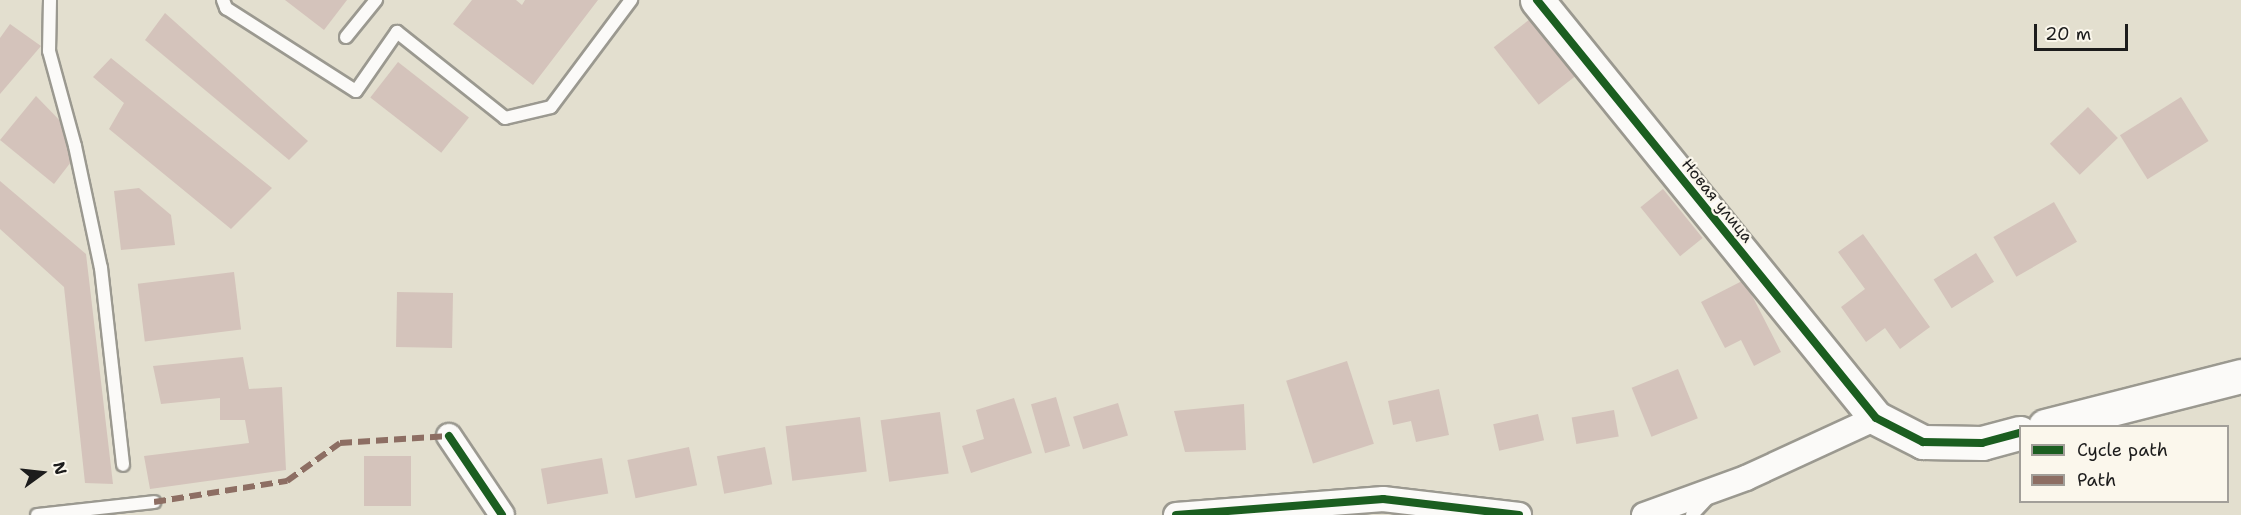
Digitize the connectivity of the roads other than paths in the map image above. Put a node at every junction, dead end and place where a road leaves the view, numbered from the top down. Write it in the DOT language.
graph roads {
  1 [pos="50,0"];
  2 [pos="223,0"];
  3 [pos="376,0"];
  4 [pos="631,0"];
  5 [pos="1537,0"];
  6 [pos="346,37"];
  7 [pos="2241,376"];
  8 [pos="1876,418"];
  9 [pos="2049,425"];
  10 [pos="2019,433"];
  11 [pos="449,436"];
  12 [pos="123,465"];
  13 [pos="1719,488"];
  14 [pos="154,502"];
  15 [pos="37,515"];
  16 [pos="502,515"];
  17 [pos="1176,515"];
  18 [pos="1519,515"];
  19 [pos="1644,515"];
  20 [pos="1692,515"];
  1 -- 12 [label="lane"];
  2 -- 4 [label="lane"];
  3 -- 6 [label="lane"];
  5 -- 8 [label="street, Новая улица"];
  7 -- 9 [label="street"];
  8 -- 10 [label="street"];
  8 -- 13 [label="street"];
  11 -- 16 [label="street"];
  13 -- 19 [label="street"];
  13 -- 20 [label="lane"];
  14 -- 15 [label="lane"];
  17 -- 18 [label="street"];
}
